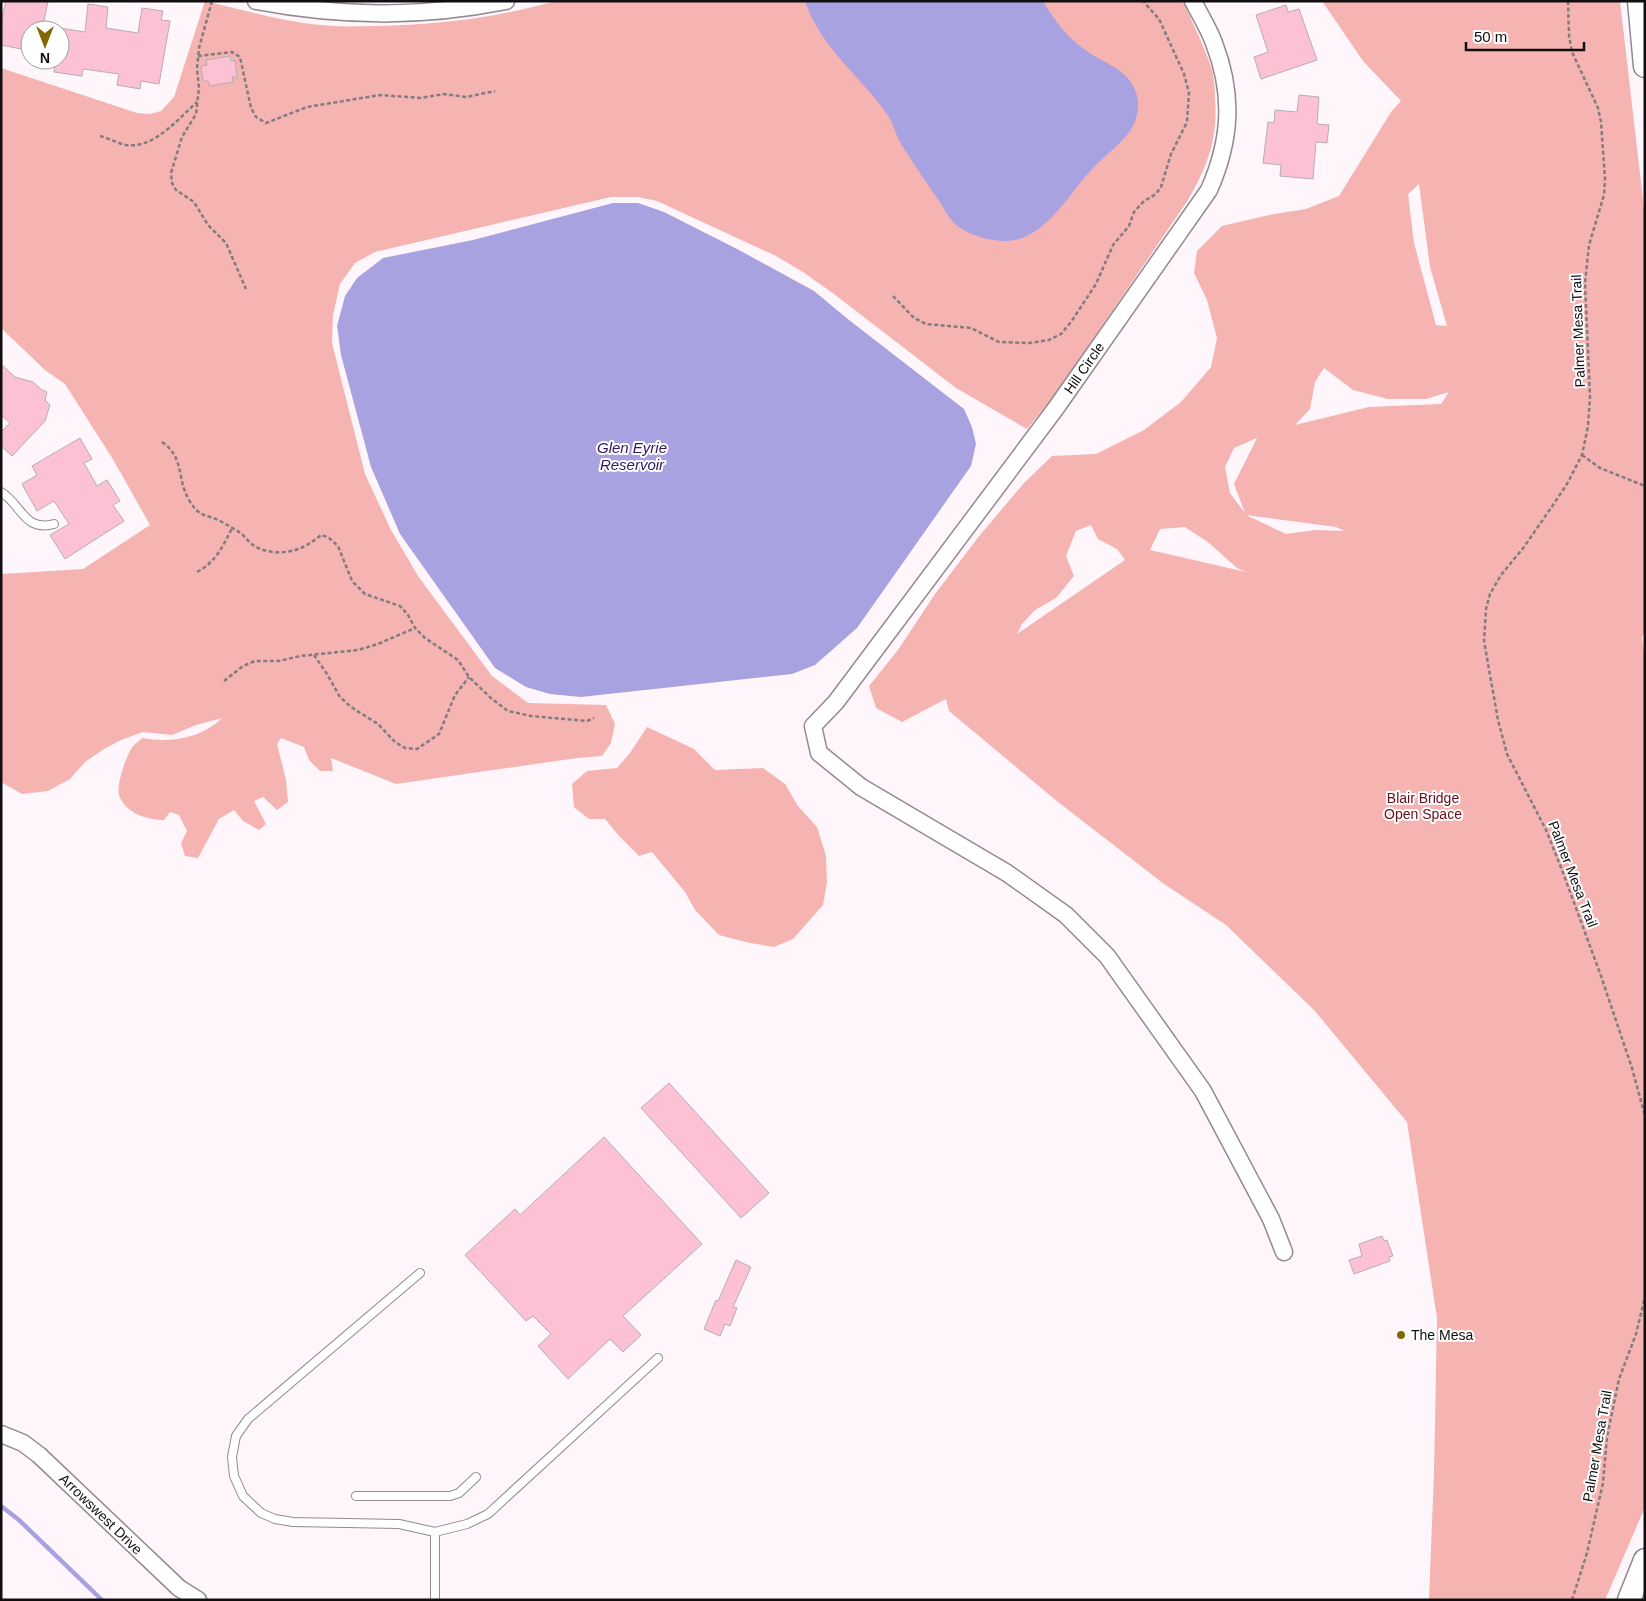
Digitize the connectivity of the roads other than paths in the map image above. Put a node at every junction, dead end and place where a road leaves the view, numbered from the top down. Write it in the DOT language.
graph roads {
  1 [pos="256,1"];
  2 [pos="506,1"];
  3 [pos="1193,1"];
  4 [pos="1638,1"];
  5 [pos="1645,66"];
  6 [pos="1,492"];
  7 [pos="54,524"];
  8 [pos="1284,1252"];
  9 [pos="420,1273"];
  10 [pos="658,1358"];
  11 [pos="1,1434"];
  12 [pos="476,1477"];
  13 [pos="356,1496"];
  14 [pos="435,1532"];
  15 [pos="1645,1560"];
  16 [pos="198,1600"];
  17 [pos="435,1600"];
  18 [pos="1628,1600"];
  1 -- 2 [label="street"];
  3 -- 8 [label="street, Hill Circle"];
  4 -- 5 [label="main road"];
  6 -- 7 [label="lane"];
  9 -- 14 [label="lane"];
  10 -- 14 [label="lane"];
  11 -- 16 [label="street, Arrowswest Drive"];
  12 -- 13 [label="lane"];
  14 -- 17 [label="lane"];
  15 -- 18 [label="main road"];
}
